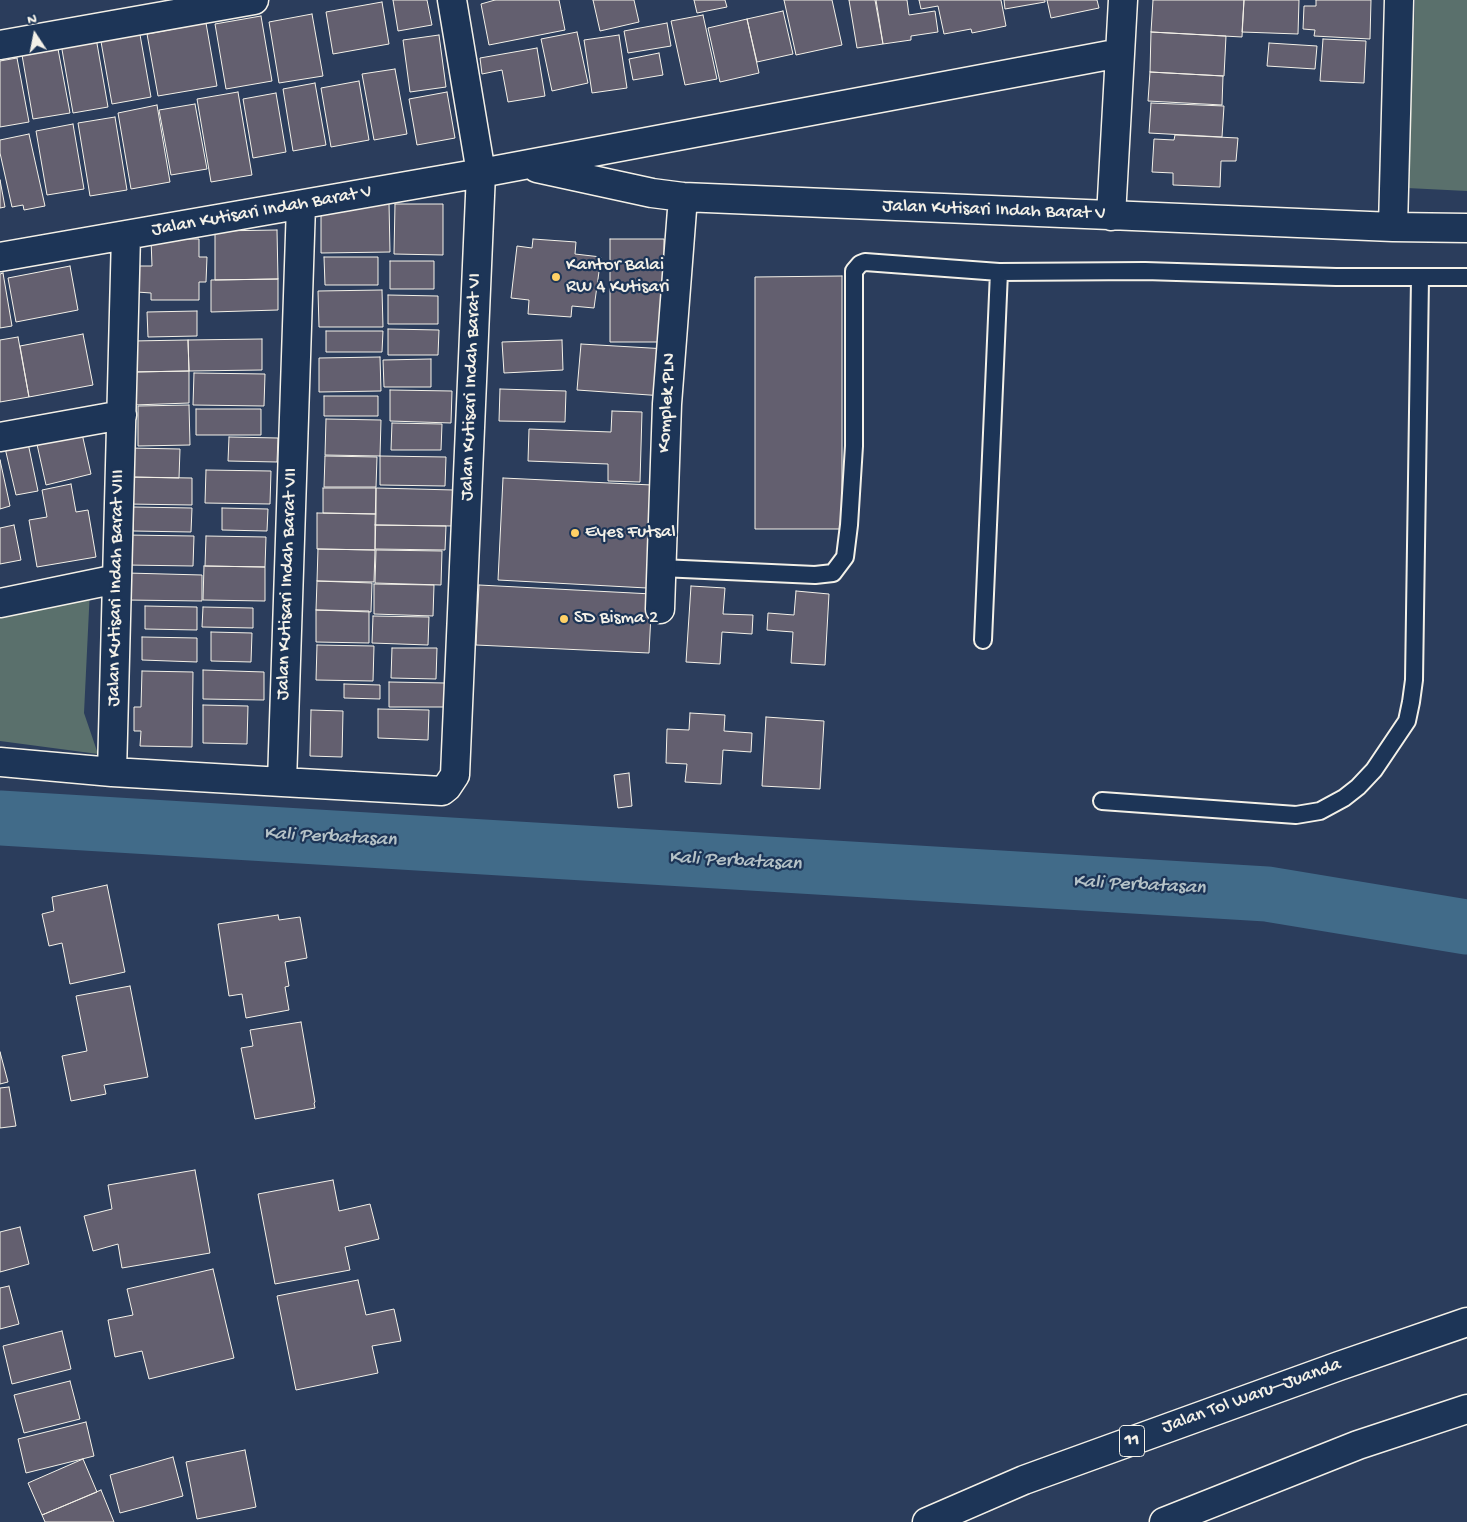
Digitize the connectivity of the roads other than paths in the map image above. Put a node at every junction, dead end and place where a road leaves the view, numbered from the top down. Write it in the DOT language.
graph roads {
  1 [pos="254,0"];
  2 [pos="452,0"];
  3 [pos="1123,0"];
  4 [pos="1399,0"];
  5 [pos="0,45"];
  6 [pos="1120,53"];
  7 [pos="525,166"];
  8 [pos="481,174"];
  9 [pos="683,198"];
  10 [pos="301,205"];
  11 [pos="1111,216"];
  12 [pos="1393,227"];
  13 [pos="1467,228"];
  14 [pos="126,235"];
  15 [pos="0,257"];
  16 [pos="999,272"];
  17 [pos="1467,277"];
  18 [pos="1420,278"];
  19 [pos="122,415"];
  20 [pos="0,437"];
  21 [pos="661,568"];
  22 [pos="117,579"];
  23 [pos="0,604"];
  24 [pos="660,609"];
  25 [pos="983,640"];
  26 [pos="0,762"];
  27 [pos="112,772"];
  28 [pos="282,782"];
  29 [pos="1102,801"];
  30 [pos="1467,1322"];
  31 [pos="1467,1409"];
  32 [pos="928,1522"];
  33 [pos="1164,1522"];
  1 -- 5 [label="main road"];
  2 -- 8 [label="main road, Jalan Kutisari Indah Barat VI"];
  3 -- 6 [label="main road"];
  4 -- 12 [label="main road"];
  6 -- 7 [label="main road, Jalan Kutisari Indah Barat V"];
  6 -- 11 [label="main road"];
  7 -- 8 [label="main road, Jalan Kutisari Indah Barat V"];
  7 -- 9 [label="main road, Jalan Kutisari Indah Barat V"];
  8 -- 10 [label="main road, Jalan Kutisari Indah Barat V"];
  8 -- 28 [label="main road, Jalan Kutisari Indah Barat VI"];
  9 -- 11 [label="main road, Jalan Kutisari Indah Barat V"];
  9 -- 21 [label="main road, Komplek PLN"];
  10 -- 14 [label="main road, Jalan Kutisari Indah Barat V"];
  10 -- 28 [label="main road, Jalan Kutisari Indah Barat VII"];
  11 -- 12 [label="main road, Jalan Kutisari Indah Barat V"];
  12 -- 13 [label="main road, Jalan Kutisari Indah Barat V"];
  14 -- 15 [label="main road, Jalan Kutisari Indah Barat V"];
  14 -- 19 [label="main road, Jalan Kutisari Indah Barat VIII"];
  16 -- 18 [label="lane"];
  16 -- 21 [label="lane"];
  16 -- 25 [label="lane"];
  17 -- 18 [label="lane"];
  18 -- 29 [label="lane"];
  19 -- 20 [label="main road"];
  19 -- 22 [label="main road, Jalan Kutisari Indah Barat VIII"];
  21 -- 24 [label="main road, Komplek PLN"];
  22 -- 23 [label="main road"];
  22 -- 27 [label="main road, Jalan Kutisari Indah Barat VIII"];
  26 -- 27 [label="main road"];
  27 -- 28 [label="main road"];
  30 -- 32 [label="main road, Jalan Tol Waru–Juanda / 11"];
  31 -- 33 [label="main road"];
}
